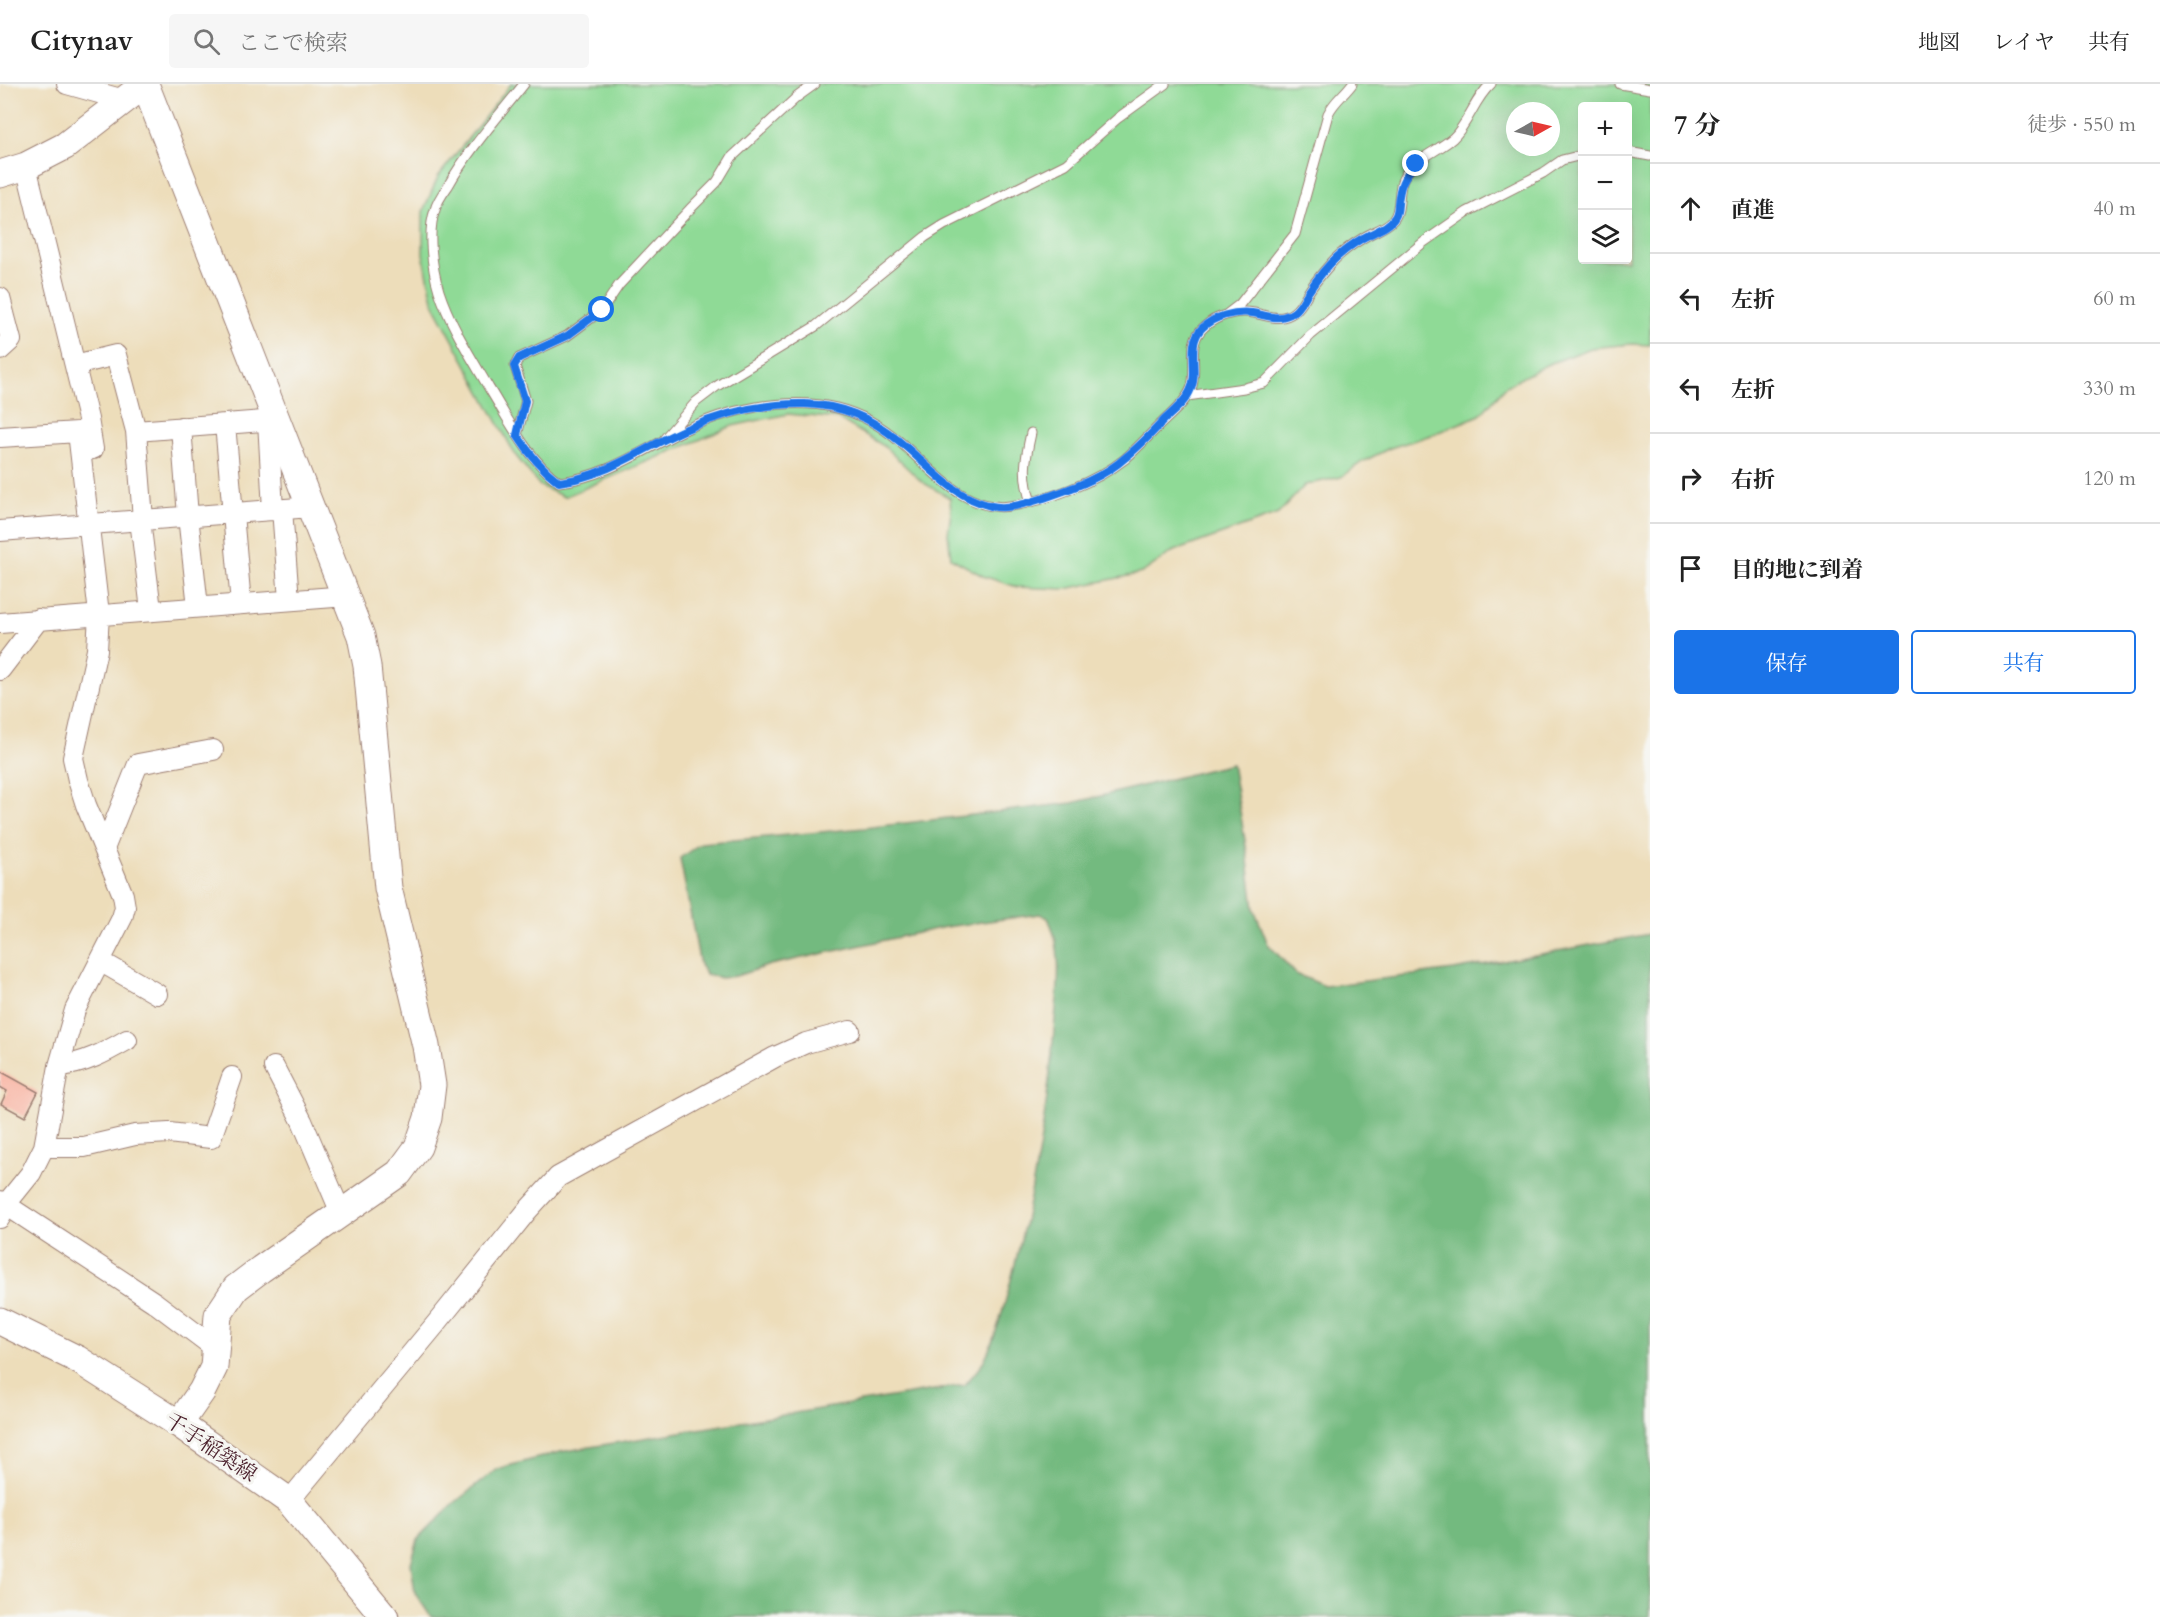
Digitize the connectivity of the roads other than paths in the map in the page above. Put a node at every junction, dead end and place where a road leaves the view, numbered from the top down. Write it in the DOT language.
graph roads {
  1 [pos="67,84"];
  2 [pos="524,84"];
  3 [pos="815,84"];
  4 [pos="1165,84"];
  5 [pos="1352,84"];
  6 [pos="1491,84"];
  7 [pos="1620,84"];
  8 [pos="138,89"];
  9 [pos="1650,89"];
  10 [pos="1632,153"];
  11 [pos="1578,155"];
  12 [pos="1650,156"];
  13 [pos="26,166"];
  14 [pos="0,174"];
  15 [pos="0,298"];
  16 [pos="1227,314"];
  17 [pos="0,350"];
  18 [pos="75,365"];
  19 [pos="1187,396"];
  20 [pos="272,421"];
  21 [pos="225,424"];
  22 [pos="181,428"];
  23 [pos="136,431"];
  24 [pos="1031,433"];
  25 [pos="517,435"];
  26 [pos="0,437"];
  27 [pos="661,442"];
  28 [pos="1031,502"];
  29 [pos="311,507"];
  30 [pos="278,509"];
  31 [pos="232,513"];
  32 [pos="188,516"];
  33 [pos="143,519"];
  34 [pos="95,523"];
  35 [pos="0,531"];
  36 [pos="347,596"];
  37 [pos="289,600"];
  38 [pos="241,604"];
  39 [pos="198,607"];
  40 [pos="151,610"];
  41 [pos="99,614"];
  42 [pos="39,620"];
  43 [pos="0,623"];
  44 [pos="0,670"];
  45 [pos="213,750"];
  46 [pos="104,849"];
  47 [pos="100,961"];
  48 [pos="157,994"];
  49 [pos="850,1031"];
  50 [pos="127,1040"];
  51 [pos="60,1066"];
  52 [pos="274,1067"];
  53 [pos="232,1077"];
  54 [pos="44,1147"];
  55 [pos="2,1207"];
  56 [pos="341,1213"];
  57 [pos="0,1321"];
  58 [pos="215,1348"];
  59 [pos="179,1424"];
  60 [pos="290,1501"];
  61 [pos="385,1617"];
  1 -- 8 [label="street"];
  2 -- 25 [label="lane"];
  3 -- 25 [label="lane"];
  4 -- 27 [label="lane"];
  5 -- 16 [label="lane"];
  6 -- 16 [label="lane"];
  7 -- 9 [label="lane"];
  8 -- 13 [label="street"];
  8 -- 20 [label="street"];
  10 -- 12 [label="lane"];
  11 -- 19 [label="lane"];
  13 -- 14 [label="street"];
  13 -- 18 [label="street"];
  15 -- 17 [label="street"];
  16 -- 19 [label="lane"];
  18 -- 23 [label="street"];
  18 -- 34 [label="street"];
  19 -- 28 [label="lane"];
  20 -- 21 [label="street"];
  20 -- 29 [label="street"];
  20 -- 30 [label="street"];
  21 -- 22 [label="street"];
  21 -- 31 [label="street"];
  22 -- 23 [label="street"];
  22 -- 32 [label="street"];
  23 -- 33 [label="street"];
  24 -- 28 [label="lane"];
  25 -- 27 [label="lane"];
  26 -- 34 [label="street"];
  27 -- 28 [label="lane"];
  29 -- 30 [label="street"];
  29 -- 36 [label="street"];
  30 -- 31 [label="street"];
  30 -- 37 [label="street"];
  31 -- 32 [label="street"];
  31 -- 38 [label="street"];
  32 -- 33 [label="street"];
  32 -- 39 [label="street"];
  33 -- 34 [label="street"];
  33 -- 40 [label="street"];
  34 -- 35 [label="street"];
  34 -- 41 [label="street"];
  36 -- 37 [label="street"];
  36 -- 56 [label="street"];
  37 -- 38 [label="street"];
  38 -- 39 [label="street"];
  39 -- 40 [label="street"];
  40 -- 41 [label="street"];
  41 -- 42 [label="street"];
  41 -- 46 [label="street"];
  42 -- 43 [label="street"];
  42 -- 44 [label="street"];
  45 -- 46 [label="street"];
  46 -- 47 [label="street"];
  47 -- 48 [label="street"];
  47 -- 51 [label="street"];
  49 -- 60 [label="street"];
  50 -- 51 [label="street"];
  51 -- 54 [label="street"];
  52 -- 56 [label="street"];
  53 -- 54 [label="street"];
  54 -- 55 [label="street"];
  55 -- 58 [label="street"];
  56 -- 58 [label="street"];
  57 -- 59 [label="street, 千手稲築線"];
  58 -- 59 [label="street"];
  59 -- 60 [label="street, 千手稲築線"];
  60 -- 61 [label="street, 千手稲築線"];
}
